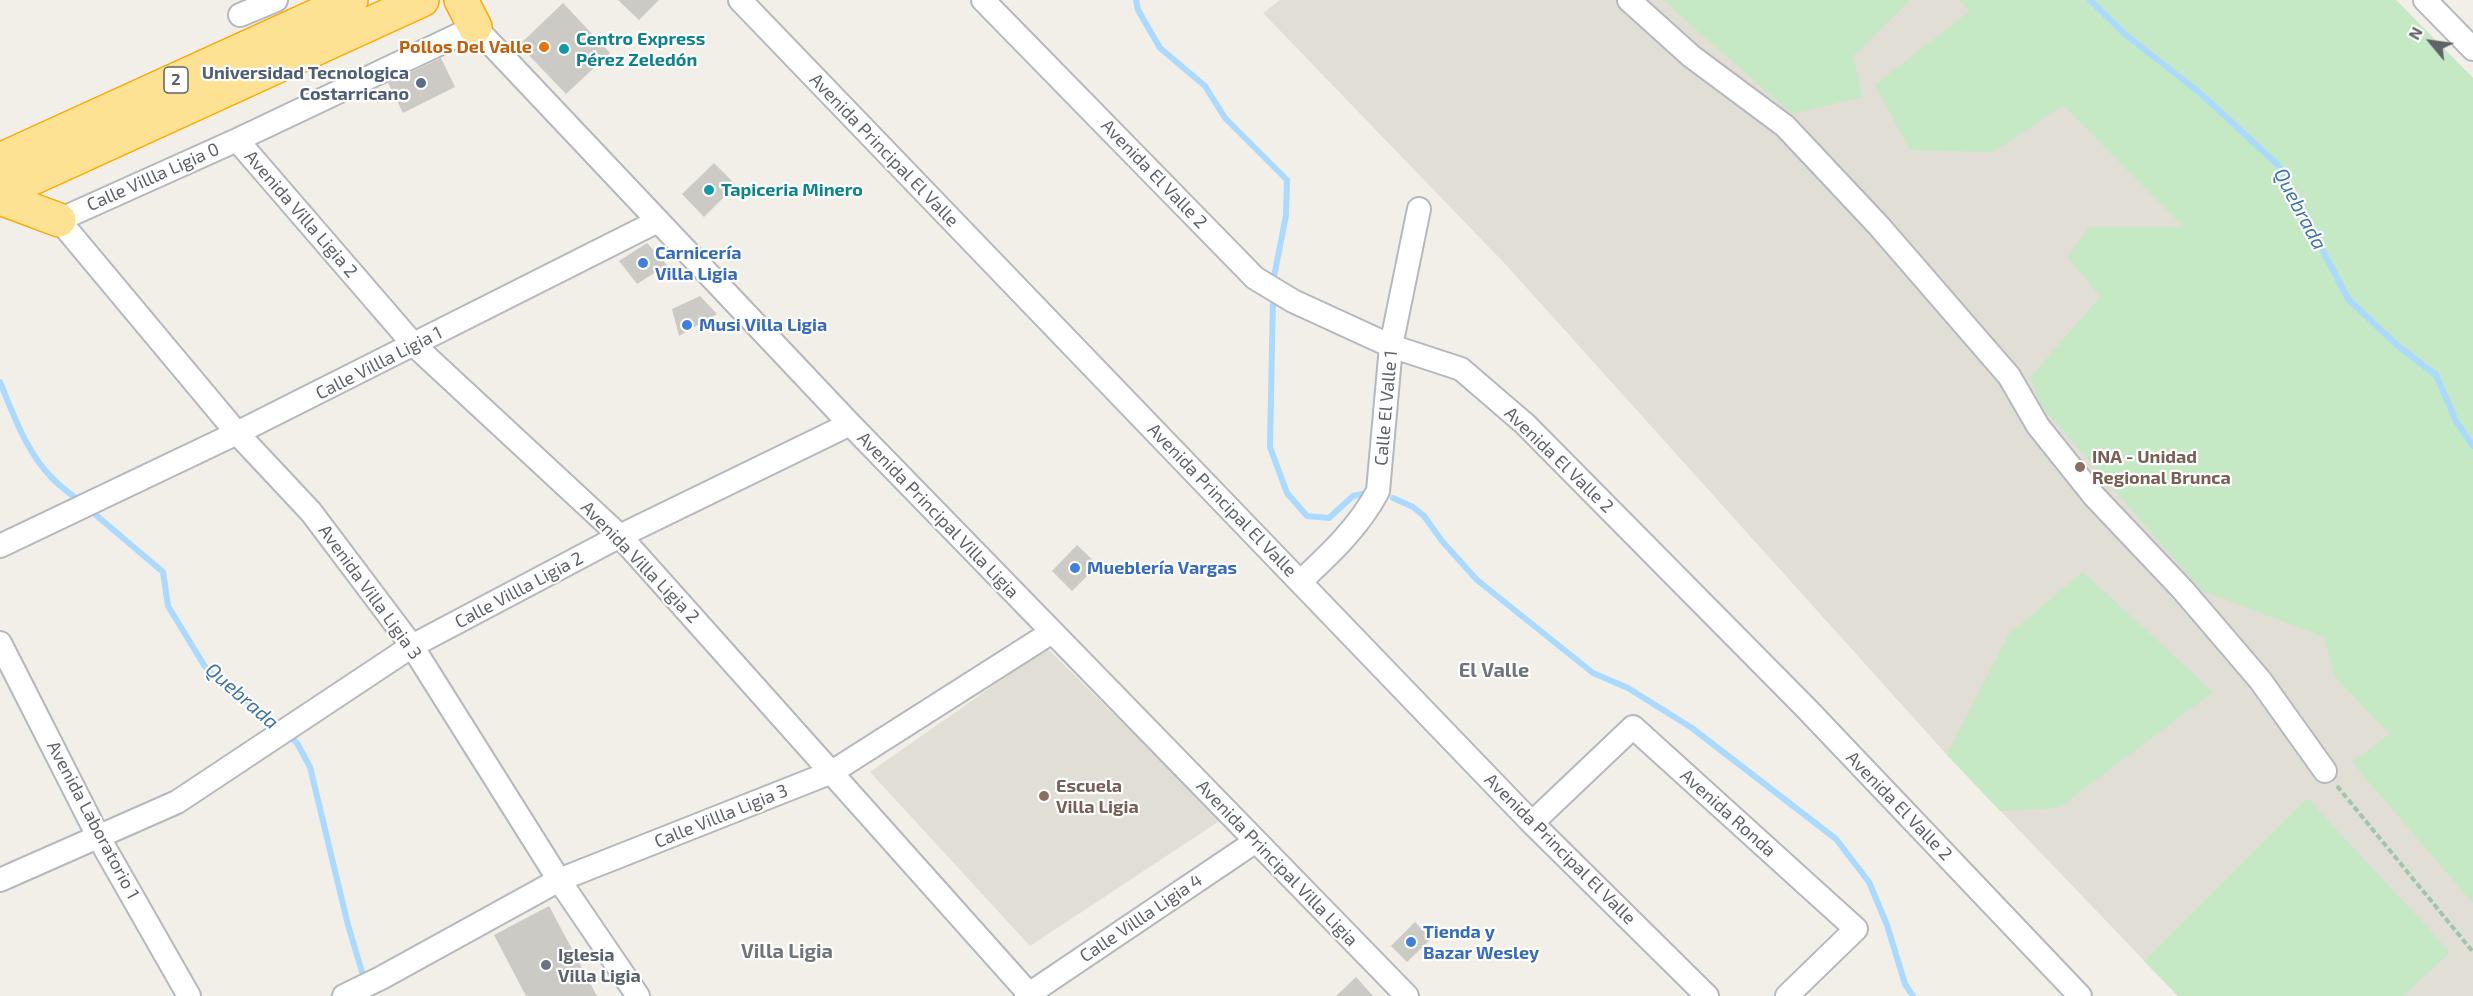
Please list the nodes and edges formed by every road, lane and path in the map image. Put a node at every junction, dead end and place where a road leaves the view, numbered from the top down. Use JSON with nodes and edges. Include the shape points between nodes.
{"nodes":[{"id":1,"x":276,"y":0,"type":"edge"},
{"id":2,"x":351,"y":0,"type":"edge"},
{"id":3,"x":422,"y":0,"type":"edge"},
{"id":4,"x":740,"y":0,"type":"edge"},
{"id":5,"x":983,"y":0,"type":"edge"},
{"id":6,"x":1629,"y":0,"type":"edge"},
{"id":7,"x":2425,"y":0,"type":"edge"},
{"id":8,"x":468,"y":14,"type":"edge"},
{"id":9,"x":240,"y":15,"type":"dead end"},
{"id":10,"x":2473,"y":49,"type":"edge"},
{"id":11,"x":237,"y":140,"type":"junction"},
{"id":12,"x":0,"y":160,"type":"edge"},
{"id":13,"x":0,"y":193,"type":"edge"},
{"id":14,"x":0,"y":198,"type":"edge"},
{"id":15,"x":1419,"y":209,"type":"dead end"},
{"id":16,"x":59,"y":220,"type":"junction"},
{"id":17,"x":658,"y":220,"type":"junction"},
{"id":18,"x":414,"y":345,"type":"junction"},
{"id":19,"x":1391,"y":345,"type":"junction"},
{"id":20,"x":850,"y":424,"type":"junction"},
{"id":21,"x":237,"y":434,"type":"junction"},
{"id":22,"x":620,"y":536,"type":"junction"},
{"id":23,"x":0,"y":546,"type":"edge"},
{"id":24,"x":1301,"y":581,"type":"junction"},
{"id":25,"x":1052,"y":632,"type":"junction"},
{"id":26,"x":0,"y":643,"type":"edge"},
{"id":27,"x":412,"y":646,"type":"junction"},
{"id":28,"x":2325,"y":771,"type":"joint"},
{"id":29,"x":832,"y":772,"type":"junction"},
{"id":30,"x":1532,"y":823,"type":"junction"},
{"id":31,"x":99,"y":838,"type":"junction"},
{"id":32,"x":1256,"y":841,"type":"junction"},
{"id":33,"x":0,"y":880,"type":"edge"},
{"id":34,"x":559,"y":880,"type":"junction"},
{"id":35,"x":2473,"y":952,"type":"edge"},
{"id":36,"x":349,"y":993,"type":"edge"},
{"id":37,"x":1029,"y":995,"type":"edge"},
{"id":38,"x":189,"y":996,"type":"edge"},
{"id":39,"x":638,"y":996,"type":"edge"},
{"id":40,"x":1407,"y":996,"type":"edge"},
{"id":41,"x":1707,"y":996,"type":"edge"},
{"id":42,"x":1787,"y":996,"type":"edge"},
{"id":43,"x":2080,"y":996,"type":"edge"}],
"edges":[{"from":1,"to":9,"type":"street"},
{"from":2,"to":12,"type":"highway","number":"2"},
{"from":3,"to":13,"type":"highway","number":"2"},
{"from":4,"to":24,"type":"street","name":"Avenida Principal El Valle"},
{"from":5,"to":19,"type":"street","name":"Avenida El Valle 2","via":[[1261,281]]},
{"from":6,"to":28,"type":"street","via":[[1691,56],[1785,126],[1879,226],[2009,376],[2038,426],[2094,496],[2183,590],[2260,680]]},
{"from":7,"to":10,"type":"street"},
{"from":8,"to":11,"type":"street","name":"Calle Villla Ligia 0"},
{"from":8,"to":17,"type":"street","name":"Avenida Principal Villa Ligia"},
{"from":11,"to":16,"type":"street","name":"Calle Villla Ligia 0"},
{"from":11,"to":18,"type":"street","name":"Avenida Villa Ligia 2"},
{"from":14,"to":16,"type":"highway"},
{"from":15,"to":19,"type":"street","name":"Calle El Valle 1"},
{"from":16,"to":21,"type":"street","name":"Avenida Villa Ligia 3"},
{"from":17,"to":18,"type":"street","name":"Calle Villla Ligia 1"},
{"from":17,"to":20,"type":"street","name":"Avenida Principal Villa Ligia"},
{"from":18,"to":21,"type":"street","name":"Calle Villla Ligia 1"},
{"from":18,"to":22,"type":"street","name":"Avenida Villa Ligia 2"},
{"from":19,"to":24,"type":"street","name":"Calle El Valle 1","via":[[1378,491],[1343,541]]},
{"from":19,"to":43,"type":"street","name":"Avenida El Valle 2","via":[[1461,369],[1525,424],[1806,708]]},
{"from":20,"to":22,"type":"street","name":"Calle Villla Ligia 2"},
{"from":20,"to":25,"type":"street","name":"Avenida Principal Villa Ligia"},
{"from":21,"to":23,"type":"street","name":"Calle Villla Ligia 1"},
{"from":21,"to":27,"type":"street","name":"Avenida Villa Ligia 3","via":[[311,512]]},
{"from":22,"to":27,"type":"street","name":"Calle Villla Ligia 2"},
{"from":22,"to":29,"type":"street","name":"Avenida Villa Ligia 2"},
{"from":24,"to":30,"type":"street","name":"Avenida Principal El Valle"},
{"from":25,"to":29,"type":"street","name":"Calle Villla Ligia 3"},
{"from":25,"to":32,"type":"street","name":"Avenida Principal Villa Ligia"},
{"from":26,"to":31,"type":"street","name":"Avenida Laboratorio 1"},
{"from":27,"to":31,"type":"street","name":"Calle Villla Ligia 2","via":[[177,802]]},
{"from":27,"to":34,"type":"street","name":"Avenida Villa Ligia 3"},
{"from":28,"to":35,"type":"path"},
{"from":29,"to":34,"type":"street","name":"Calle Villla Ligia 3"},
{"from":29,"to":37,"type":"street","name":"Avenida Villa Ligia 2"},
{"from":30,"to":41,"type":"street","name":"Avenida Principal El Valle"},
{"from":30,"to":42,"type":"street","name":"Avenida Ronda","via":[[1633,727],[1856,929]]},
{"from":31,"to":33,"type":"street","name":"Calle Villla Ligia 2"},
{"from":31,"to":38,"type":"street","name":"Avenida Laboratorio 1"},
{"from":32,"to":37,"type":"street","name":"Calle Villla Ligia 4"},
{"from":32,"to":40,"type":"street","name":"Avenida Principal Villa Ligia"},
{"from":34,"to":36,"type":"street","name":"Calle Villla Ligia 3"},
{"from":34,"to":39,"type":"street","name":"Avenida Villa Ligia 3"}]}
